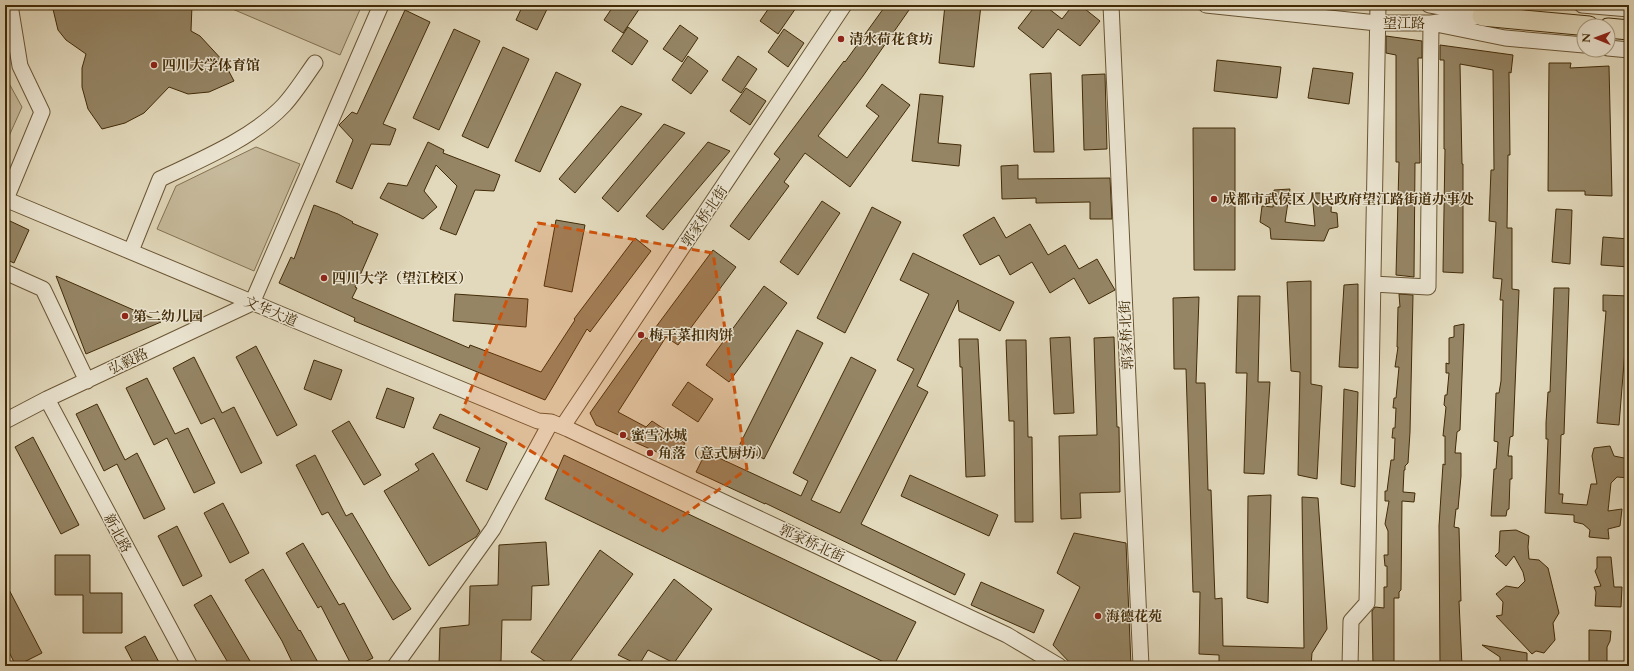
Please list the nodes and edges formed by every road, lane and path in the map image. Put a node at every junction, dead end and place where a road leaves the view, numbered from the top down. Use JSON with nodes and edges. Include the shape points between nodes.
{"nodes":[{"id":1,"x":10,"y":5,"type":"edge"},
{"id":2,"x":381,"y":5,"type":"edge"},
{"id":3,"x":844,"y":5,"type":"edge"},
{"id":4,"x":1111,"y":5,"type":"edge"},
{"id":5,"x":1206,"y":5,"type":"edge"},
{"id":6,"x":1378,"y":5,"type":"edge"},
{"id":7,"x":1429,"y":5,"type":"edge"},
{"id":8,"x":1582,"y":5,"type":"edge"},
{"id":9,"x":1629,"y":9,"type":"edge"},
{"id":10,"x":1482,"y":16,"type":"junction"},
{"id":11,"x":1378,"y":23,"type":"junction"},
{"id":12,"x":1431,"y":23,"type":"junction"},
{"id":13,"x":1576,"y":25,"type":"edge"},
{"id":14,"x":1616,"y":29,"type":"edge"},
{"id":15,"x":1629,"y":30,"type":"edge"},
{"id":16,"x":1576,"y":44,"type":"edge"},
{"id":17,"x":1616,"y":49,"type":"edge"},
{"id":18,"x":1629,"y":50,"type":"edge"},
{"id":19,"x":315,"y":63,"type":"dead end"},
{"id":20,"x":6,"y":199,"type":"edge"},
{"id":21,"x":131,"y":251,"type":"junction"},
{"id":22,"x":5,"y":272,"type":"edge"},
{"id":23,"x":1373,"y":284,"type":"junction"},
{"id":24,"x":252,"y":303,"type":"junction"},
{"id":25,"x":87,"y":381,"type":"junction"},
{"id":26,"x":47,"y":399,"type":"junction"},
{"id":27,"x":5,"y":421,"type":"edge"},
{"id":28,"x":550,"y":423,"type":"junction"},
{"id":29,"x":190,"y":666,"type":"edge"},
{"id":30,"x":395,"y":666,"type":"edge"},
{"id":31,"x":1059,"y":666,"type":"edge"},
{"id":32,"x":1141,"y":666,"type":"edge"},
{"id":33,"x":1350,"y":666,"type":"edge"}],
"edges":[{"from":1,"to":20,"type":"street","via":[[20,66],[42,112]]},
{"from":2,"to":24,"type":"street"},
{"from":3,"to":28,"type":"street","name":"郭家桥北街"},
{"from":4,"to":32,"type":"street","name":"郭家桥北街"},
{"from":5,"to":11,"type":"street","name":"望江路"},
{"from":6,"to":11,"type":"street"},
{"from":7,"to":10,"type":"street","name":"望江路"},
{"from":8,"to":9,"type":"street"},
{"from":10,"to":12,"type":"street","name":"望江路"},
{"from":10,"to":13,"type":"main road","name":"望江路"},
{"from":11,"to":12,"type":"street","name":"望江路"},
{"from":11,"to":23,"type":"street"},
{"from":12,"to":16,"type":"street","via":[[1505,38]]},
{"from":12,"to":23,"type":"street","via":[[1428,287]]},
{"from":14,"to":15,"type":"main road"},
{"from":17,"to":18,"type":"street"},
{"from":19,"to":21,"type":"street","via":[[284,105],[260,125],[221,149],[160,179]]},
{"from":20,"to":21,"type":"street","name":"文华大道"},
{"from":21,"to":24,"type":"street","name":"文华大道"},
{"from":22,"to":25,"type":"street","via":[[43,289]]},
{"from":23,"to":33,"type":"street","via":[[1367,603],[1350,621]]},
{"from":24,"to":25,"type":"street","name":"弘毅路"},
{"from":24,"to":28,"type":"street","name":"文华大道"},
{"from":25,"to":26,"type":"street","name":"弘毅路"},
{"from":26,"to":27,"type":"street","name":"弘毅路"},
{"from":26,"to":29,"type":"street","name":"新北路"},
{"from":28,"to":30,"type":"street","via":[[493,529]]},
{"from":28,"to":31,"type":"street","name":"郭家桥北街","via":[[1007,635]]}]}
